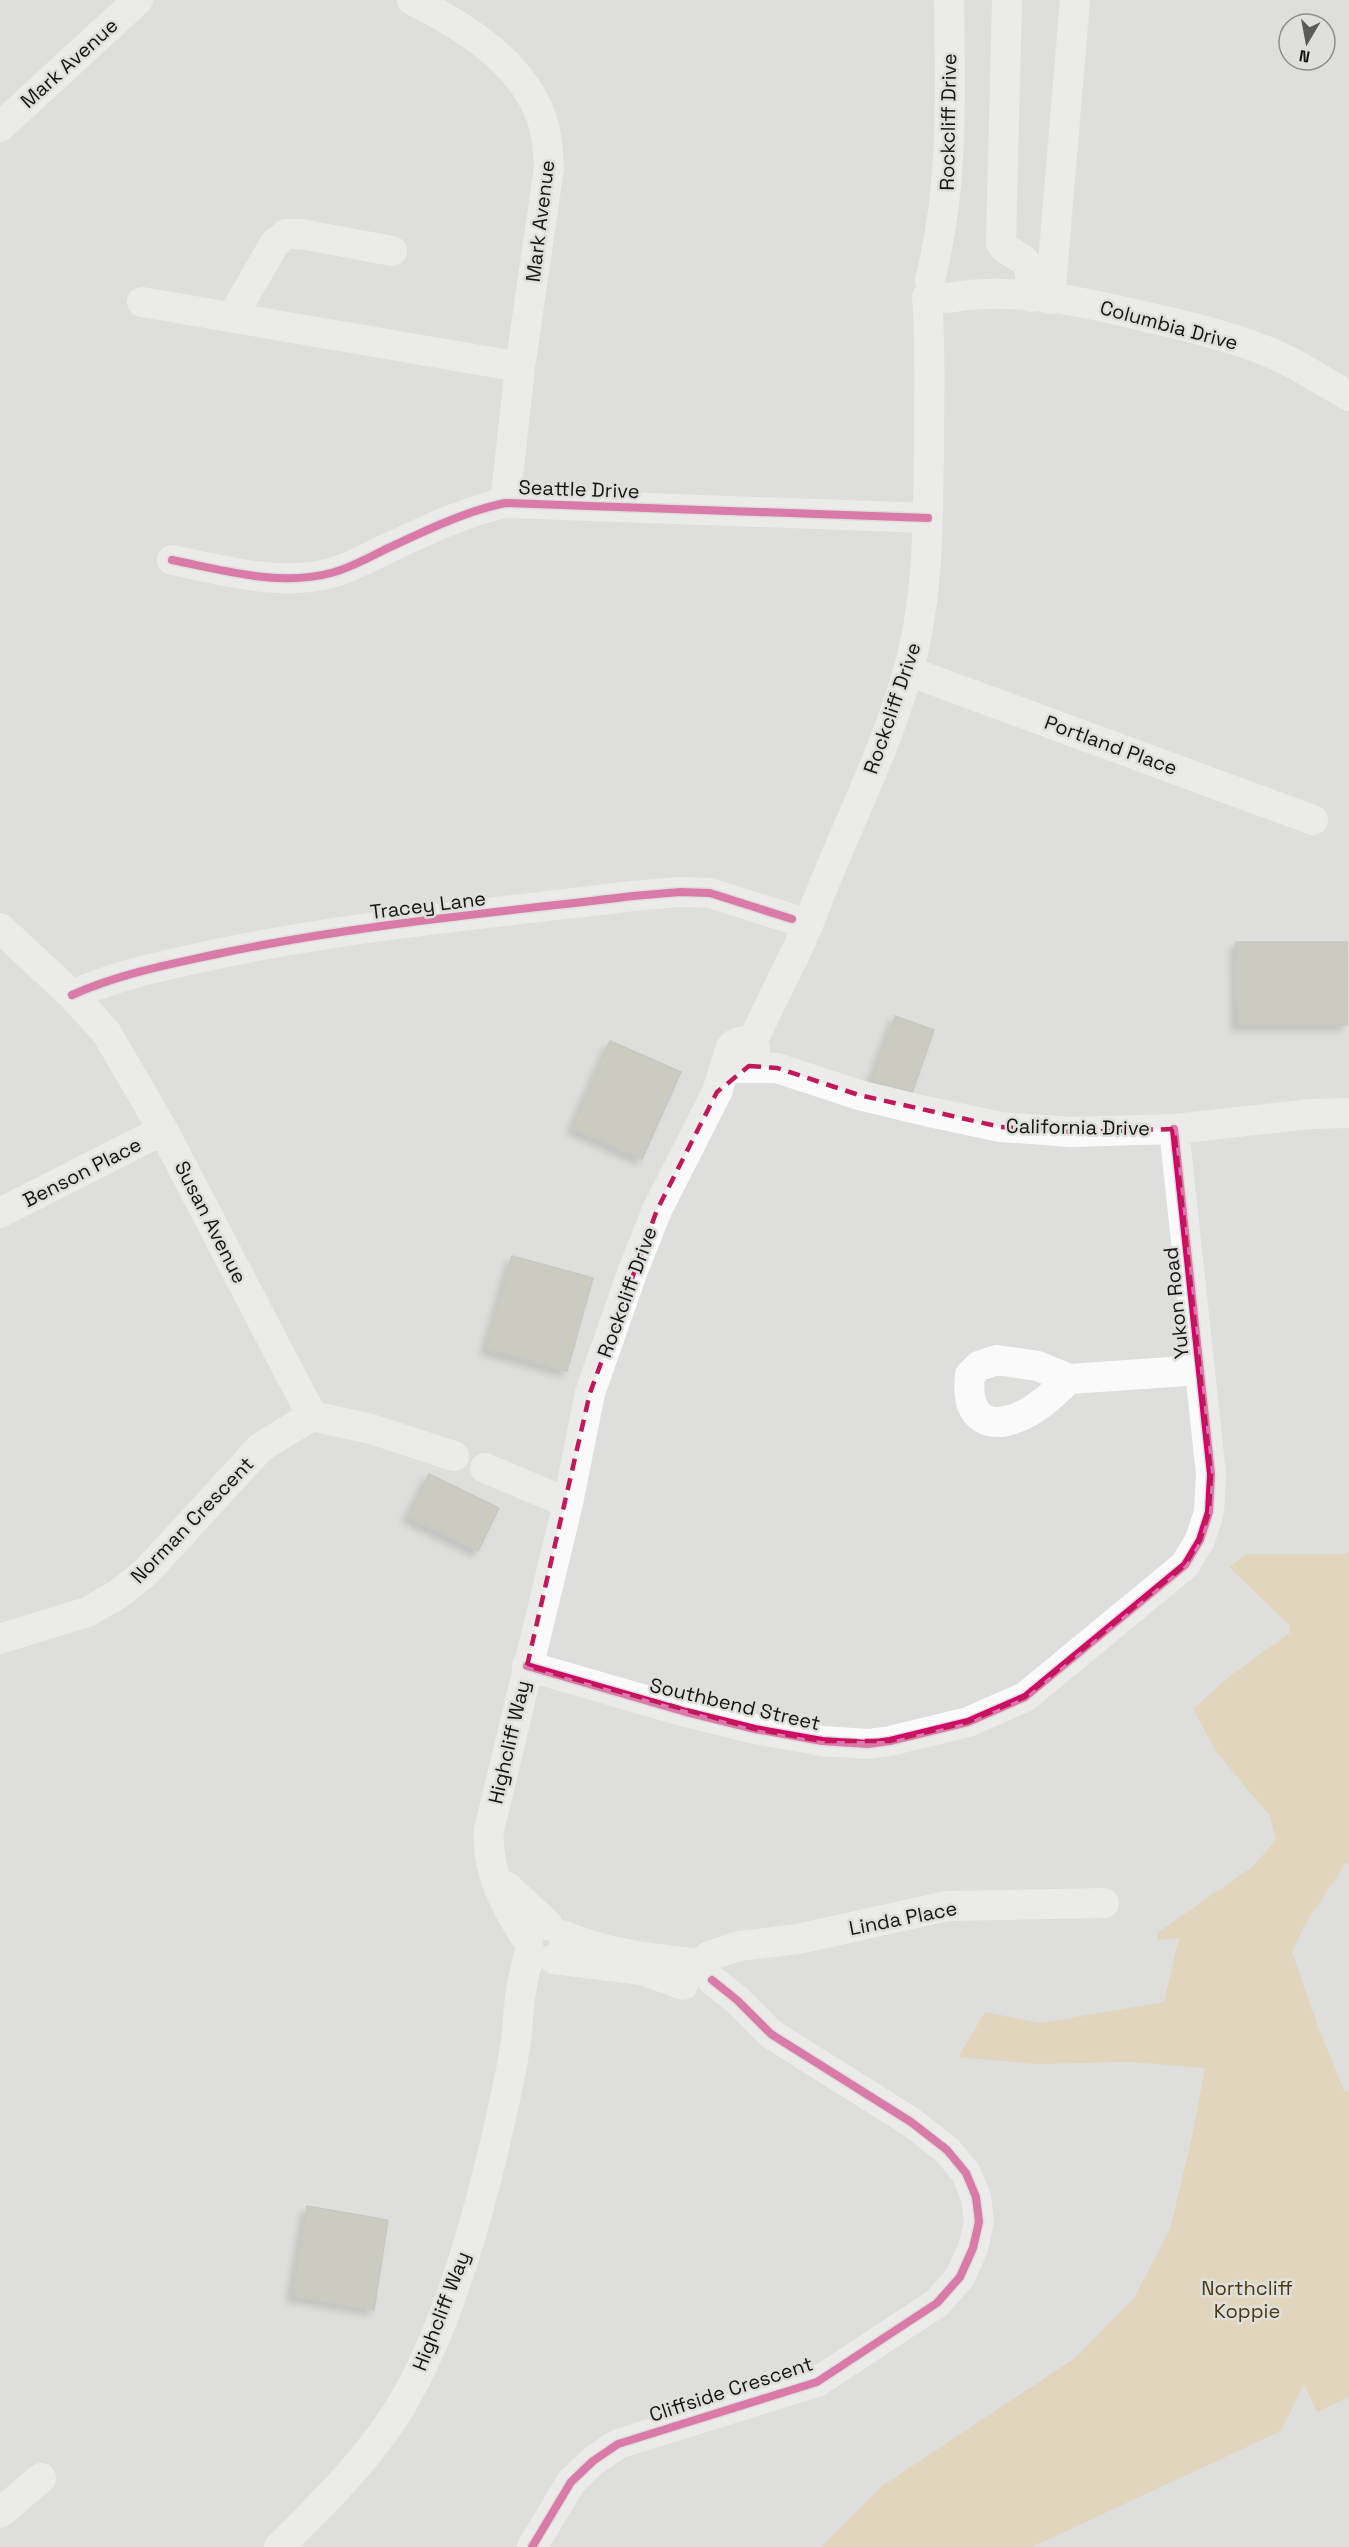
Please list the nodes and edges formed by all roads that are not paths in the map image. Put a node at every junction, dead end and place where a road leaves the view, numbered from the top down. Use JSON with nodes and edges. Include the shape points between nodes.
{"nodes":[{"id":1,"x":138,"y":0,"type":"edge"},
{"id":2,"x":412,"y":0,"type":"edge"},
{"id":3,"x":949,"y":0,"type":"edge"},
{"id":4,"x":1007,"y":0,"type":"edge"},
{"id":5,"x":1075,"y":0,"type":"edge"},
{"id":6,"x":0,"y":127,"type":"edge"},
{"id":7,"x":392,"y":251,"type":"dead end"},
{"id":8,"x":945,"y":291,"type":"junction"},
{"id":9,"x":1041,"y":298,"type":"junction"},
{"id":10,"x":142,"y":302,"type":"dead end"},
{"id":11,"x":232,"y":317,"type":"junction"},
{"id":12,"x":520,"y":367,"type":"junction"},
{"id":13,"x":1349,"y":396,"type":"edge"},
{"id":14,"x":505,"y":503,"type":"junction"},
{"id":15,"x":928,"y":518,"type":"junction"},
{"id":16,"x":172,"y":560,"type":"dead end"},
{"id":17,"x":908,"y":671,"type":"junction"},
{"id":18,"x":1313,"y":820,"type":"dead end"},
{"id":19,"x":0,"y":928,"type":"edge"},
{"id":20,"x":795,"y":929,"type":"junction"},
{"id":21,"x":72,"y":995,"type":"junction"},
{"id":22,"x":749,"y":1056,"type":"junction"},
{"id":23,"x":1349,"y":1113,"type":"edge"},
{"id":24,"x":1174,"y":1129,"type":"junction"},
{"id":25,"x":163,"y":1130,"type":"junction"},
{"id":26,"x":0,"y":1213,"type":"edge"},
{"id":27,"x":1200,"y":1370,"type":"junction"},
{"id":28,"x":1070,"y":1379,"type":"dead end"},
{"id":29,"x":312,"y":1416,"type":"junction"},
{"id":30,"x":454,"y":1456,"type":"dead end"},
{"id":31,"x":485,"y":1468,"type":"dead end"},
{"id":32,"x":1211,"y":1474,"type":"joint"},
{"id":33,"x":568,"y":1503,"type":"junction"},
{"id":34,"x":0,"y":1639,"type":"edge"},
{"id":35,"x":527,"y":1666,"type":"junction"},
{"id":36,"x":1104,"y":1903,"type":"dead end"},
{"id":37,"x":545,"y":1946,"type":"junction"},
{"id":38,"x":700,"y":1976,"type":"junction"},
{"id":39,"x":41,"y":2478,"type":"dead end"},
{"id":40,"x":0,"y":2514,"type":"edge"},
{"id":41,"x":279,"y":2547,"type":"edge"},
{"id":42,"x":532,"y":2547,"type":"edge"}],
"edges":[{"from":1,"to":6,"type":"street","name":"Mark Avenue"},
{"from":2,"to":12,"type":"street","name":"Mark Avenue","via":[[478,39],[510,68],[528,90],[548,139],[549,168]]},
{"from":3,"to":8,"type":"street","name":"Rockcliff Drive","via":[[951,142],[939,244]]},
{"from":4,"to":9,"type":"street","via":[[1001,243],[1024,260]]},
{"from":5,"to":9,"type":"street"},
{"from":7,"to":11,"type":"street","via":[[286,234],[275,243]]},
{"from":8,"to":9,"type":"street","name":"Columbia Drive"},
{"from":8,"to":15,"type":"street","name":"Rockcliff Drive","via":[[930,337]]},
{"from":9,"to":13,"type":"street","name":"Columbia Drive","via":[[1089,303],[1193,327],[1278,356]]},
{"from":10,"to":11,"type":"street"},
{"from":11,"to":12,"type":"street"},
{"from":12,"to":14,"type":"street","name":"Mark Avenue"},
{"from":14,"to":15,"type":"street","name":"Seattle Drive"},
{"from":14,"to":16,"type":"street","name":"Seattle Drive","via":[[443,522],[331,574],[276,578]]},
{"from":15,"to":17,"type":"street","name":"Rockcliff Drive","via":[[921,614]]},
{"from":17,"to":18,"type":"street","name":"Portland Place"},
{"from":17,"to":20,"type":"street","name":"Rockcliff Drive","via":[[878,756],[821,890]]},
{"from":19,"to":21,"type":"street","name":"Susan Avenue"},
{"from":20,"to":21,"type":"street","name":"Tracey Lane","via":[[759,910],[710,893],[680,892],[262,944],[123,975]]},
{"from":20,"to":22,"type":"street","name":"Rockcliff Drive"},
{"from":21,"to":25,"type":"street","name":"Susan Avenue","via":[[106,1032]]},
{"from":22,"to":24,"type":"street","name":"California Drive","via":[[859,1095],[1001,1127],[1071,1132]]},
{"from":22,"to":33,"type":"street","name":"Rockcliff Drive","via":[[717,1092],[657,1210],[590,1393]]},
{"from":23,"to":24,"type":"street","name":"California Drive"},
{"from":24,"to":27,"type":"street","name":"Yukon Road"},
{"from":25,"to":26,"type":"street","name":"Benson Place"},
{"from":25,"to":29,"type":"street","name":"Susan Avenue"},
{"from":27,"to":28,"type":"street"},
{"from":27,"to":32,"type":"street","name":"Yukon Road"},
{"from":29,"to":30,"type":"street","via":[[371,1429]]},
{"from":29,"to":34,"type":"street","name":"Norman Crescent","via":[[261,1447],[146,1572],[117,1595],[87,1612]]},
{"from":31,"to":33,"type":"street"},
{"from":32,"to":35,"type":"street","name":"Southbend Street","via":[[1209,1512],[1200,1540],[1185,1565],[1025,1697],[968,1722],[891,1741],[822,1742],[687,1712]]},
{"from":33,"to":35,"type":"street","name":"Highcliff Way"},
{"from":35,"to":37,"type":"street","name":"Highcliff Way","via":[[489,1830],[489,1861],[498,1889]]},
{"from":36,"to":38,"type":"street","name":"Linda Place","via":[[947,1906],[775,1943],[739,1946],[709,1956]]},
{"from":37,"to":38,"type":"street","name":"Cliffside Crescent","via":[[642,1970]]},
{"from":37,"to":41,"type":"street","name":"Highcliff Way","via":[[520,1988],[517,2033],[484,2185],[425,2361],[398,2410],[372,2445]]},
{"from":38,"to":42,"type":"street","name":"Cliffside Crescent","via":[[741,2024],[771,2034],[911,2122],[948,2150],[966,2174],[976,2198],[979,2222],[973,2248],[960,2277],[937,2303],[817,2382],[618,2444],[571,2482]]},
{"from":39,"to":40,"type":"street"}]}
